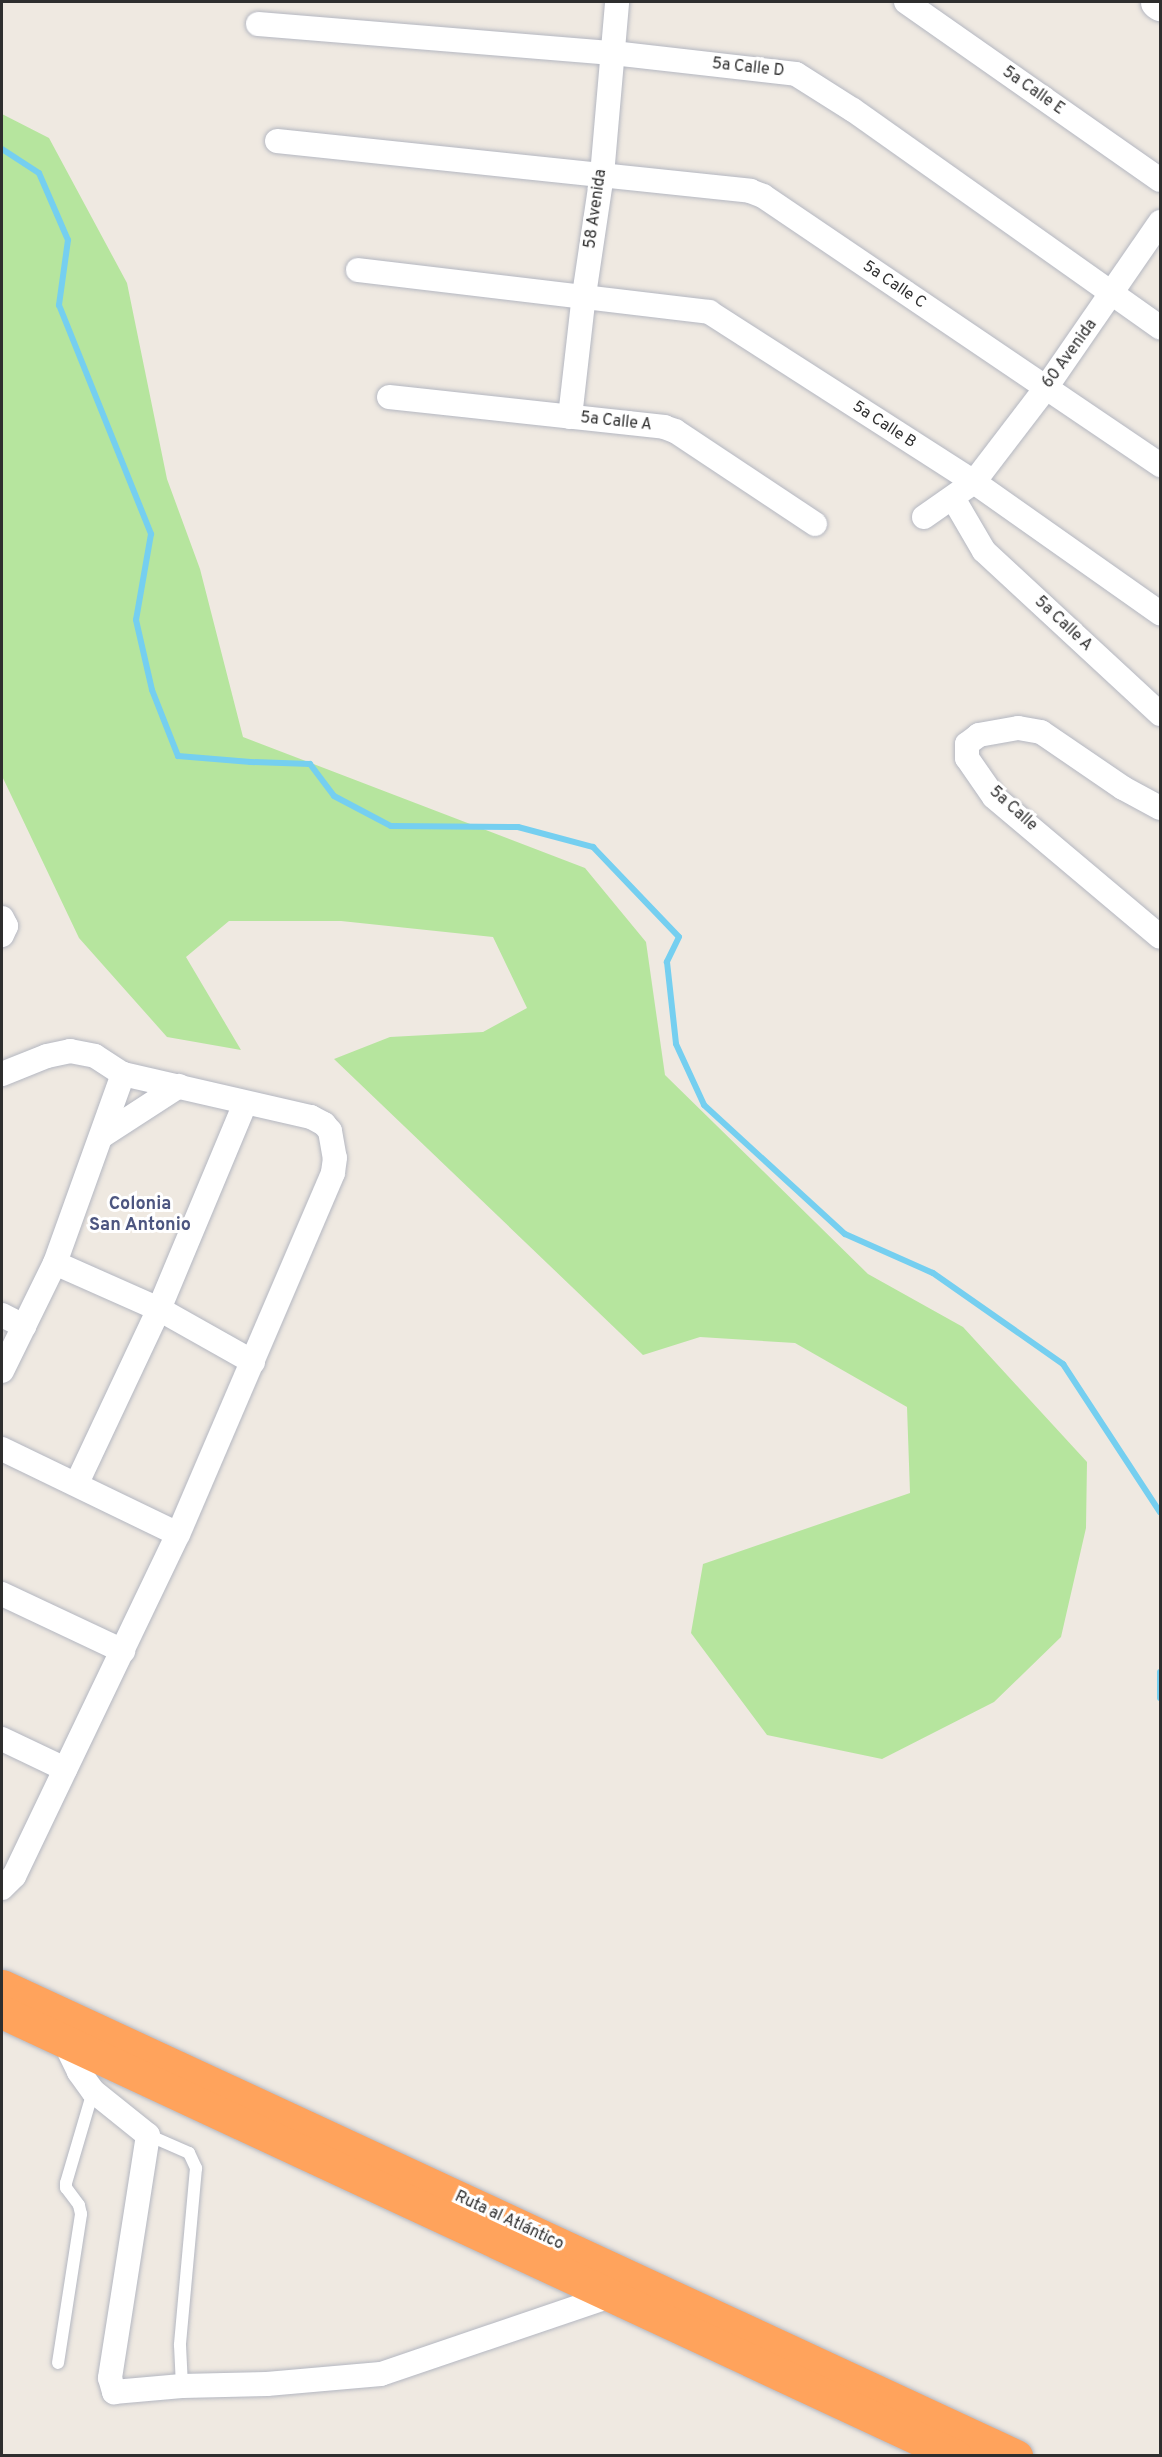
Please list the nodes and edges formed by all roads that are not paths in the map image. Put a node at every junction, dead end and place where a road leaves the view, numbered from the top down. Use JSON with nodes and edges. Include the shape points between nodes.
{"nodes":[{"id":1,"x":617,"y":2,"type":"edge"},
{"id":2,"x":906,"y":2,"type":"edge"},
{"id":3,"x":1157,"y":2,"type":"edge"},
{"id":4,"x":1161,"y":4,"type":"edge"},
{"id":5,"x":258,"y":24,"type":"dead end"},
{"id":6,"x":613,"y":53,"type":"junction"},
{"id":7,"x":277,"y":141,"type":"dead end"},
{"id":8,"x":602,"y":175,"type":"junction"},
{"id":9,"x":1161,"y":180,"type":"edge"},
{"id":10,"x":1161,"y":222,"type":"edge"},
{"id":11,"x":358,"y":270,"type":"dead end"},
{"id":12,"x":584,"y":295,"type":"junction"},
{"id":13,"x":1112,"y":295,"type":"junction"},
{"id":14,"x":1161,"y":327,"type":"edge"},
{"id":15,"x":1045,"y":389,"type":"junction"},
{"id":16,"x":389,"y":397,"type":"dead end"},
{"id":17,"x":570,"y":417,"type":"junction"},
{"id":18,"x":1161,"y":465,"type":"edge"},
{"id":19,"x":974,"y":482,"type":"junction"},
{"id":20,"x":953,"y":498,"type":"junction"},
{"id":21,"x":924,"y":517,"type":"dead end"},
{"id":22,"x":815,"y":524,"type":"dead end"},
{"id":23,"x":1161,"y":613,"type":"edge"},
{"id":24,"x":1161,"y":714,"type":"edge"},
{"id":25,"x":1161,"y":808,"type":"edge"},
{"id":26,"x":2,"y":918,"type":"edge"},
{"id":27,"x":2,"y":935,"type":"edge"},
{"id":28,"x":1161,"y":937,"type":"edge"},
{"id":29,"x":2,"y":1074,"type":"edge"},
{"id":30,"x":123,"y":1074,"type":"junction"},
{"id":31,"x":179,"y":1086,"type":"junction"},
{"id":32,"x":245,"y":1103,"type":"junction"},
{"id":33,"x":102,"y":1136,"type":"junction"},
{"id":34,"x":55,"y":1263,"type":"junction"},
{"id":35,"x":159,"y":1309,"type":"junction"},
{"id":36,"x":2,"y":1315,"type":"edge"},
{"id":37,"x":24,"y":1326,"type":"junction"},
{"id":38,"x":253,"y":1362,"type":"junction"},
{"id":39,"x":2,"y":1371,"type":"edge"},
{"id":40,"x":2,"y":1449,"type":"edge"},
{"id":41,"x":77,"y":1483,"type":"junction"},
{"id":42,"x":178,"y":1534,"type":"junction"},
{"id":43,"x":2,"y":1594,"type":"edge"},
{"id":44,"x":123,"y":1651,"type":"junction"},
{"id":45,"x":2,"y":1739,"type":"edge"},
{"id":46,"x":65,"y":1769,"type":"junction"},
{"id":47,"x":2,"y":1888,"type":"edge"},
{"id":48,"x":2,"y":1986,"type":"edge"},
{"id":49,"x":2,"y":2012,"type":"edge"},
{"id":50,"x":65,"y":2043,"type":"junction"},
{"id":51,"x":93,"y":2091,"type":"junction"},
{"id":52,"x":148,"y":2135,"type":"junction"},
{"id":53,"x":614,"y":2295,"type":"junction"},
{"id":54,"x":58,"y":2363,"type":"dead end"},
{"id":55,"x":182,"y":2386,"type":"junction"},
{"id":56,"x":956,"y":2456,"type":"edge"},
{"id":57,"x":1016,"y":2456,"type":"edge"}],
"edges":[{"from":1,"to":6,"type":"street","name":"58 Avenida"},
{"from":2,"to":9,"type":"street","name":"5a Calle E"},
{"from":3,"to":4,"type":"street"},
{"from":5,"to":6,"type":"street","name":"5a Calle D"},
{"from":6,"to":8,"type":"street","name":"58 Avenida"},
{"from":6,"to":13,"type":"street","name":"5a Calle D","via":[[796,74],[853,110]]},
{"from":7,"to":8,"type":"street","name":"5a Calle C"},
{"from":8,"to":12,"type":"street","name":"58 Avenida"},
{"from":8,"to":15,"type":"street","name":"5a Calle C","via":[[750,190],[763,196]]},
{"from":10,"to":13,"type":"street","name":"60 Avenida"},
{"from":11,"to":12,"type":"street","name":"5a Calle B"},
{"from":12,"to":17,"type":"street","name":"58 Avenida"},
{"from":12,"to":19,"type":"street","name":"5a Calle B","via":[[709,312]]},
{"from":13,"to":14,"type":"street","name":"5a Calle D"},
{"from":13,"to":15,"type":"street","name":"60 Avenida"},
{"from":15,"to":18,"type":"street","name":"5a Calle C"},
{"from":15,"to":19,"type":"street","name":"60 Avenida"},
{"from":16,"to":17,"type":"street","name":"5a Calle A"},
{"from":17,"to":22,"type":"street","name":"5a Calle A","via":[[675,431]]},
{"from":19,"to":20,"type":"street"},
{"from":19,"to":23,"type":"street","name":"5a Calle B"},
{"from":20,"to":21,"type":"street"},
{"from":20,"to":24,"type":"street","name":"5a Calle A","via":[[984,551]]},
{"from":25,"to":28,"type":"street","name":"5a Calle","via":[[1123,788],[1041,732],[1018,728],[979,735],[967,744],[967,758],[994,798]]},
{"from":26,"to":27,"type":"street","via":[[6,926]]},
{"from":29,"to":30,"type":"street","via":[[70,1051],[95,1056]]},
{"from":30,"to":31,"type":"street"},
{"from":30,"to":33,"type":"street"},
{"from":31,"to":32,"type":"street"},
{"from":31,"to":33,"type":"street"},
{"from":32,"to":35,"type":"street"},
{"from":32,"to":38,"type":"street","via":[[311,1117],[324,1124],[330,1131],[336,1158]]},
{"from":33,"to":34,"type":"street"},
{"from":34,"to":35,"type":"street"},
{"from":34,"to":37,"type":"street"},
{"from":35,"to":38,"type":"street"},
{"from":35,"to":41,"type":"street"},
{"from":36,"to":37,"type":"street"},
{"from":37,"to":39,"type":"street"},
{"from":38,"to":42,"type":"street"},
{"from":40,"to":41,"type":"street"},
{"from":41,"to":42,"type":"street"},
{"from":42,"to":44,"type":"street"},
{"from":43,"to":44,"type":"street"},
{"from":44,"to":46,"type":"street"},
{"from":45,"to":46,"type":"street"},
{"from":46,"to":47,"type":"street","via":[[14,1876]]},
{"from":48,"to":57,"type":"highway","name":"Ruta al Atlántico"},
{"from":49,"to":50,"type":"highway","name":"Ruta al Atlántico"},
{"from":50,"to":51,"type":"street"},
{"from":50,"to":53,"type":"highway","name":"Ruta al Atlántico"},
{"from":51,"to":52,"type":"street"},
{"from":51,"to":54,"type":"lane","via":[[66,2183],[81,2214]]},
{"from":52,"to":55,"type":"lane","via":[[189,2153],[196,2168],[180,2345]]},
{"from":52,"to":55,"type":"street","via":[[110,2378],[114,2392],[121,2393]]},
{"from":53,"to":55,"type":"street","via":[[381,2374],[267,2384]]},
{"from":53,"to":56,"type":"highway","name":"Ruta al Atlántico"}]}
